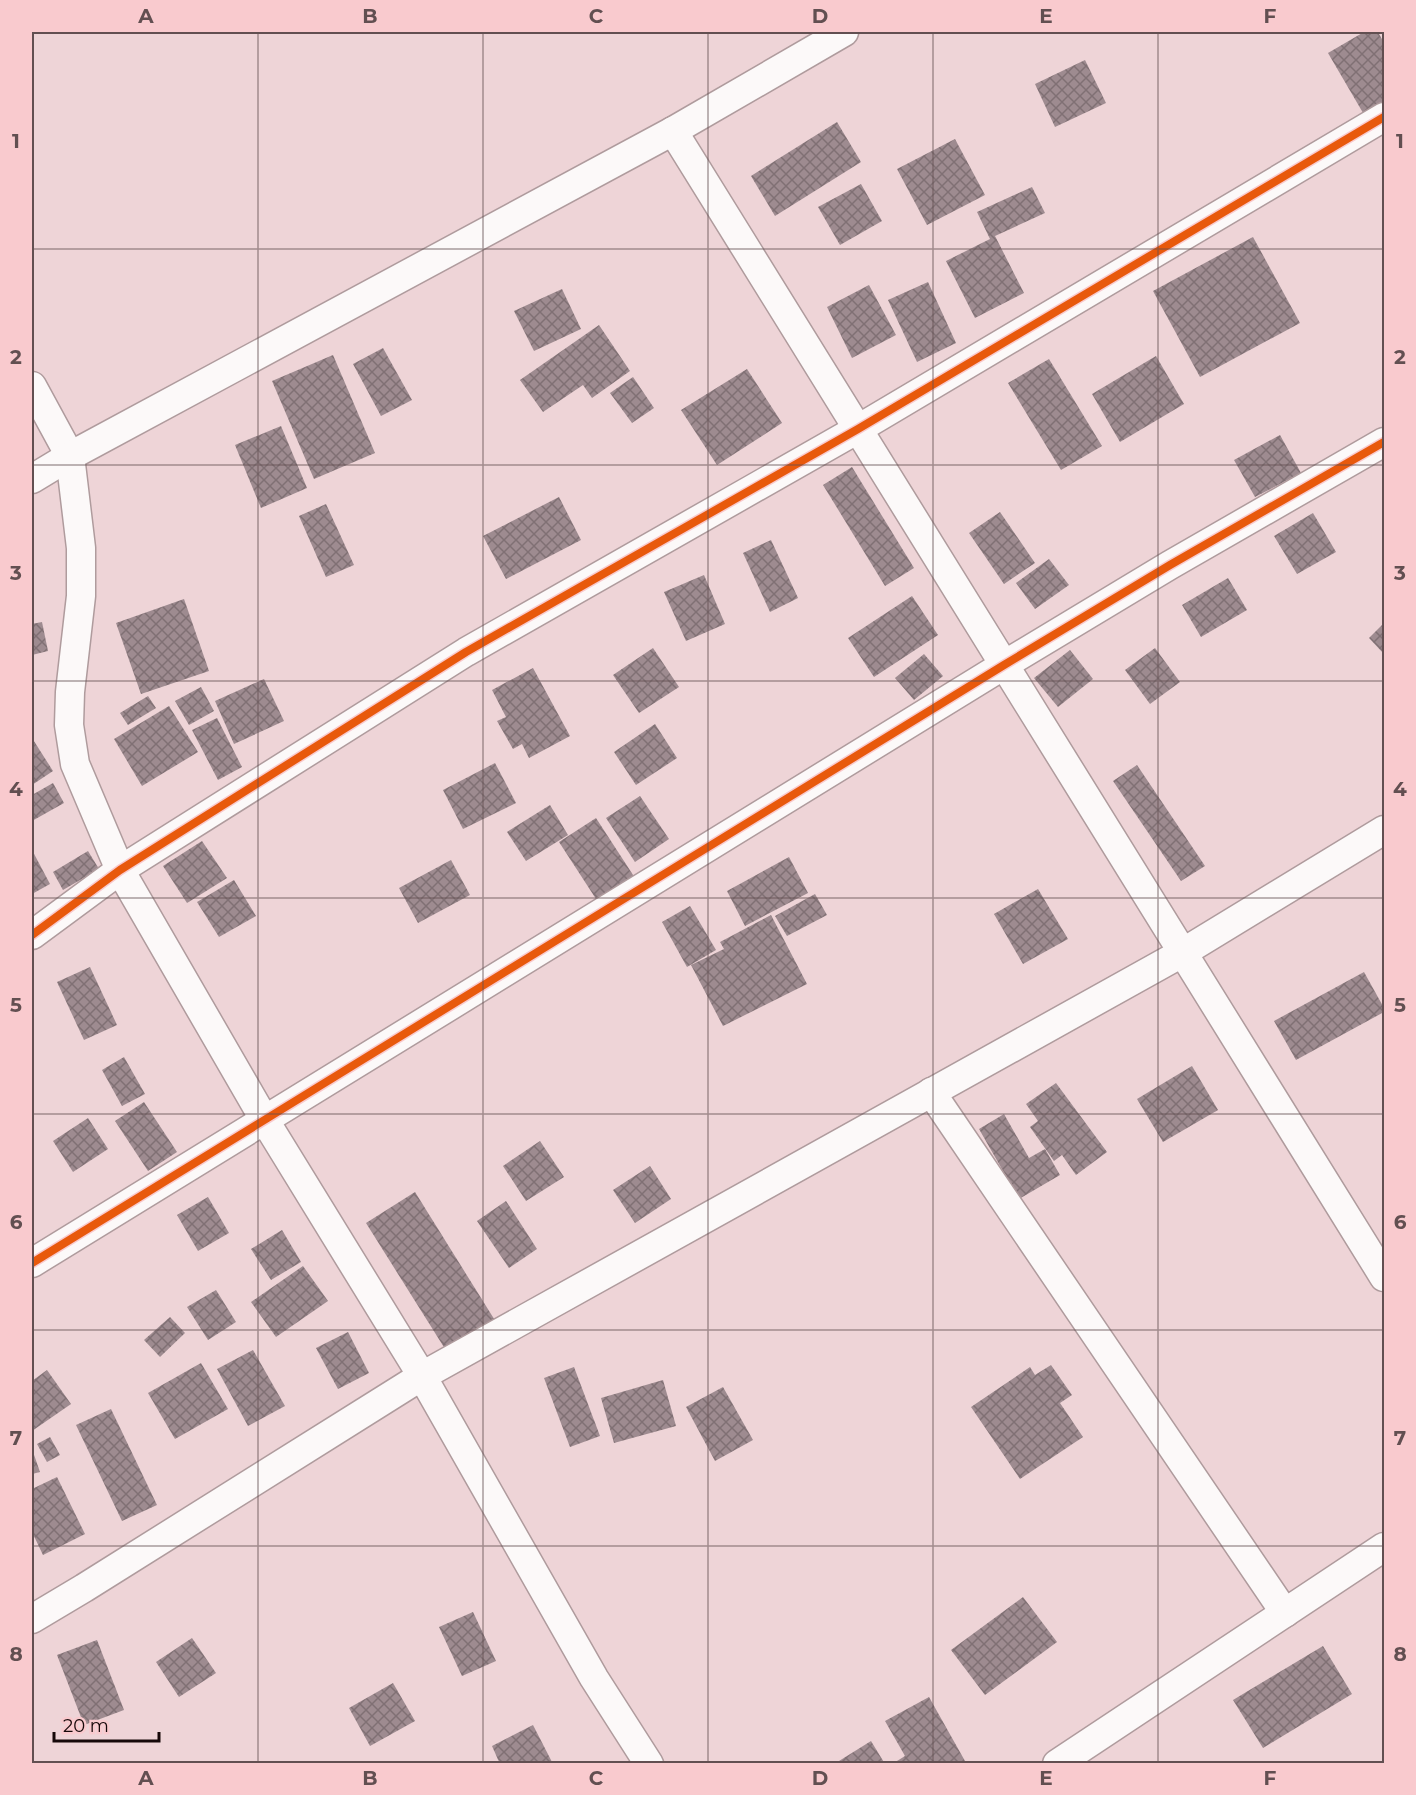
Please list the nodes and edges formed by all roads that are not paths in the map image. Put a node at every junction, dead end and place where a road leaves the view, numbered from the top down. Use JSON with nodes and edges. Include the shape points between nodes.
{"nodes":[{"id":1,"x":844,"y":32,"type":"edge"},
{"id":2,"x":1384,"y":117,"type":"edge"},
{"id":3,"x":673,"y":132,"type":"junction"},
{"id":4,"x":32,"y":386,"type":"edge"},
{"id":5,"x":858,"y":429,"type":"junction"},
{"id":6,"x":1384,"y":442,"type":"edge"},
{"id":7,"x":70,"y":456,"type":"junction"},
{"id":8,"x":32,"y":479,"type":"edge"},
{"id":9,"x":1004,"y":665,"type":"junction"},
{"id":10,"x":1384,"y":830,"type":"edge"},
{"id":11,"x":120,"y":870,"type":"junction"},
{"id":12,"x":32,"y":935,"type":"edge"},
{"id":13,"x":1182,"y":953,"type":"junction"},
{"id":14,"x":931,"y":1092,"type":"junction"},
{"id":15,"x":264,"y":1119,"type":"junction"},
{"id":16,"x":32,"y":1263,"type":"edge"},
{"id":17,"x":1384,"y":1277,"type":"edge"},
{"id":18,"x":422,"y":1376,"type":"junction"},
{"id":19,"x":1384,"y":1547,"type":"edge"},
{"id":20,"x":1285,"y":1612,"type":"junction"},
{"id":21,"x":32,"y":1619,"type":"edge"},
{"id":22,"x":649,"y":1764,"type":"edge"},
{"id":23,"x":1057,"y":1764,"type":"edge"}],
"edges":[{"from":1,"to":3,"type":"street"},
{"from":2,"to":5,"type":"street"},
{"from":3,"to":5,"type":"street"},
{"from":3,"to":7,"type":"street"},
{"from":4,"to":7,"type":"street"},
{"from":5,"to":9,"type":"street"},
{"from":5,"to":11,"type":"street","via":[[466,652]]},
{"from":6,"to":9,"type":"street"},
{"from":7,"to":8,"type":"street"},
{"from":7,"to":11,"type":"street","via":[[82,575],[69,725],[75,764]]},
{"from":9,"to":13,"type":"street"},
{"from":9,"to":15,"type":"street"},
{"from":10,"to":13,"type":"street"},
{"from":11,"to":12,"type":"street"},
{"from":11,"to":15,"type":"street"},
{"from":13,"to":14,"type":"street"},
{"from":13,"to":17,"type":"street"},
{"from":14,"to":18,"type":"street"},
{"from":14,"to":20,"type":"street"},
{"from":15,"to":16,"type":"street"},
{"from":15,"to":18,"type":"street"},
{"from":18,"to":21,"type":"street"},
{"from":18,"to":22,"type":"street","via":[[594,1678]]},
{"from":19,"to":20,"type":"street"},
{"from":20,"to":23,"type":"street"}]}
